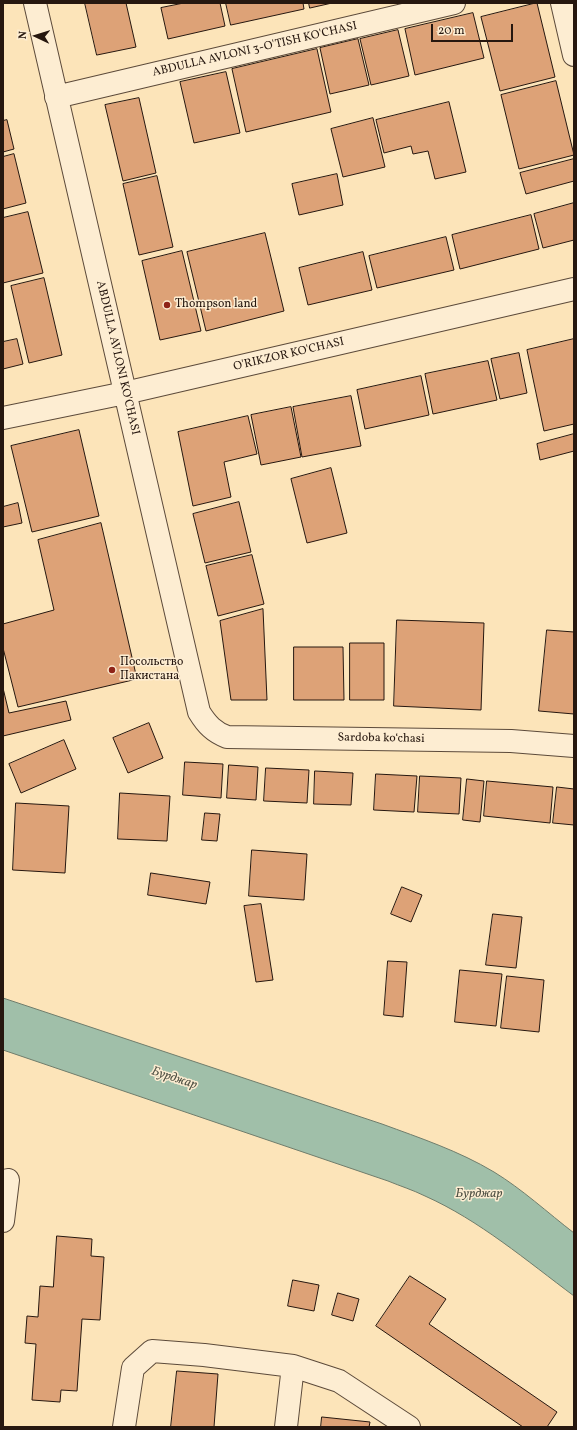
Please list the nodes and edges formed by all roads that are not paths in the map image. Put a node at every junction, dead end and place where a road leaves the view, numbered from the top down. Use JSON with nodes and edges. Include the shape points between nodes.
{"nodes":[{"id":1,"x":35,"y":3,"type":"edge"},
{"id":2,"x":454,"y":3,"type":"edge"},
{"id":3,"x":562,"y":3,"type":"edge"},
{"id":4,"x":574,"y":55,"type":"edge"},
{"id":5,"x":56,"y":97,"type":"junction"},
{"id":6,"x":574,"y":289,"type":"edge"},
{"id":7,"x":125,"y":393,"type":"junction"},
{"id":8,"x":3,"y":418,"type":"edge"},
{"id":9,"x":199,"y":712,"type":"joint"},
{"id":10,"x":574,"y":746,"type":"edge"},
{"id":11,"x":8,"y":1180,"type":"dead end"},
{"id":12,"x":3,"y":1221,"type":"edge"},
{"id":13,"x":293,"y":1366,"type":"junction"},
{"id":14,"x":124,"y":1427,"type":"edge"},
{"id":15,"x":286,"y":1427,"type":"edge"},
{"id":16,"x":410,"y":1427,"type":"edge"}],
"edges":[{"from":1,"to":5,"type":"street","name":"ABDULLA AVLONI KO'CHASI"},
{"from":2,"to":5,"type":"street","name":"ABDULLA AVLONI 3-O'TISH KO'CHASI"},
{"from":3,"to":4,"type":"street"},
{"from":5,"to":7,"type":"street","name":"ABDULLA AVLONI KO'CHASI"},
{"from":6,"to":7,"type":"street","name":"O'RIKZOR KO'CHASI"},
{"from":7,"to":8,"type":"street","name":"O'RIKZOR KO'CHASI"},
{"from":7,"to":9,"type":"street","name":"ABDULLA AVLONI KO'CHASI"},
{"from":9,"to":10,"type":"street","name":"Sardoba koʻchasi","via":[[211,728],[228,737],[511,741]]},
{"from":11,"to":12,"type":"street"},
{"from":13,"to":14,"type":"street","via":[[152,1351],[133,1368]]},
{"from":13,"to":15,"type":"street"},
{"from":13,"to":16,"type":"street","via":[[340,1381]]}]}
